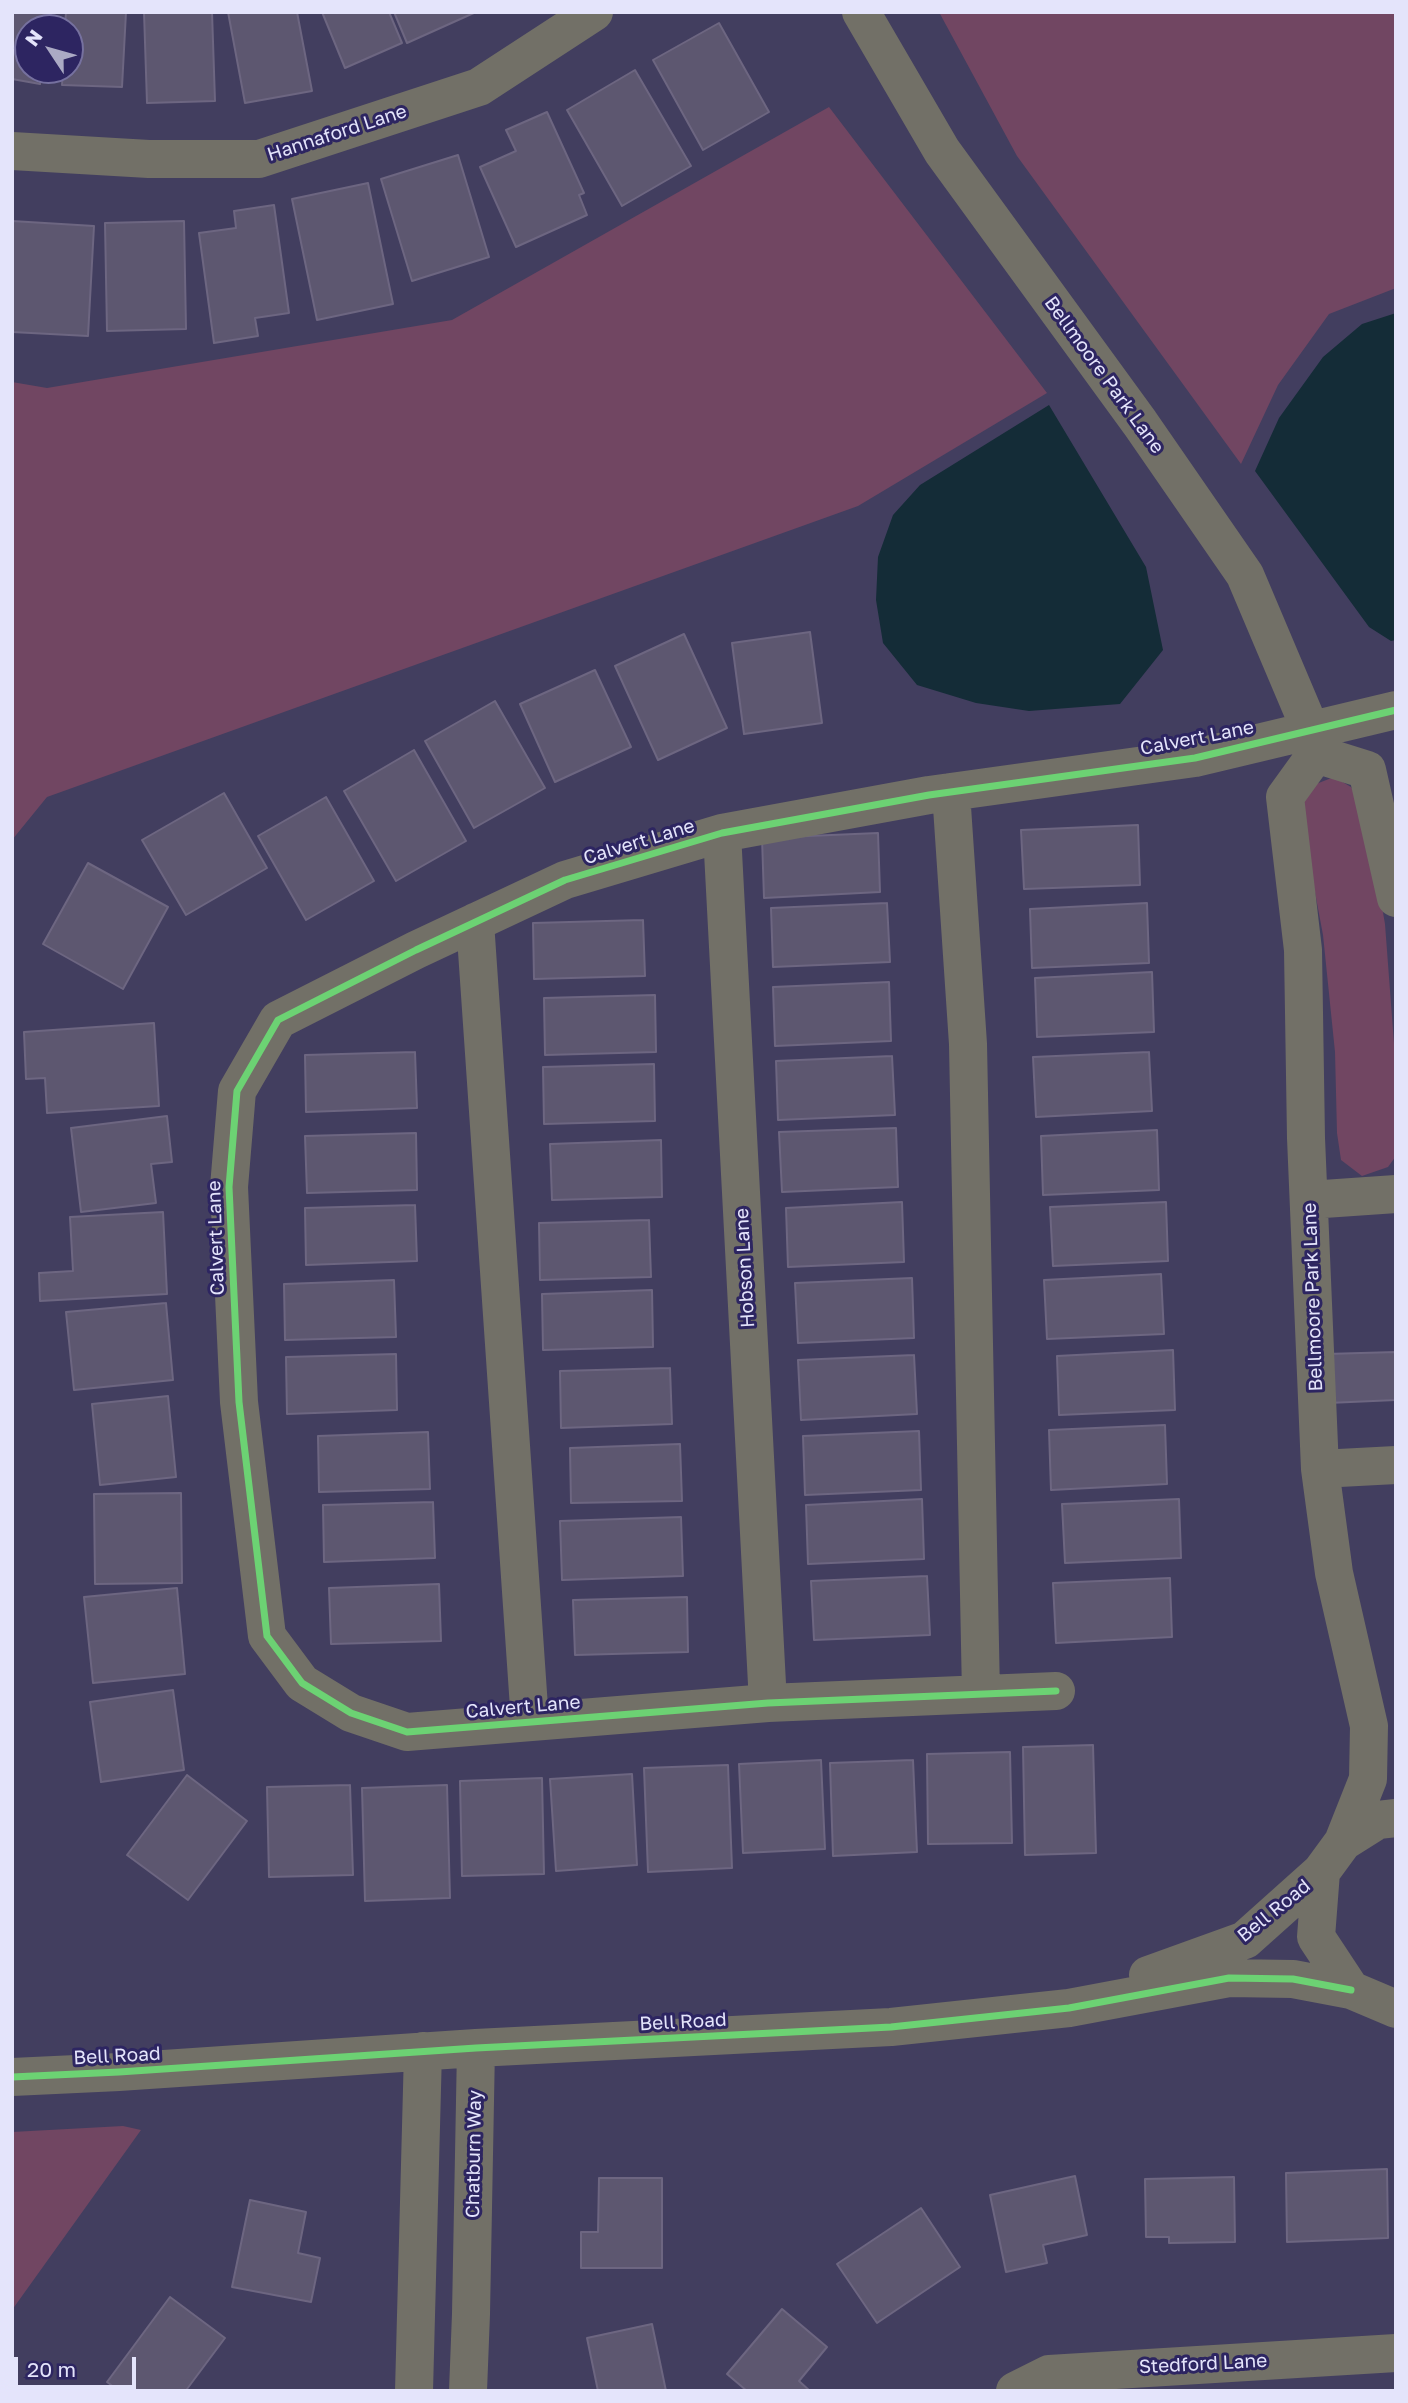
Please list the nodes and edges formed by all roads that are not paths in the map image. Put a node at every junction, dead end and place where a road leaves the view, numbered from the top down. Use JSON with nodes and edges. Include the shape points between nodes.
{"nodes":[{"id":1,"x":861,"y":12,"type":"edge"},
{"id":2,"x":574,"y":18,"type":"edge"},
{"id":3,"x":12,"y":151,"type":"edge"},
{"id":4,"x":1396,"y":710,"type":"edge"},
{"id":5,"x":1313,"y":742,"type":"junction"},
{"id":6,"x":951,"y":792,"type":"junction"},
{"id":7,"x":722,"y":833,"type":"junction"},
{"id":8,"x":1396,"y":898,"type":"edge"},
{"id":9,"x":475,"y":922,"type":"junction"},
{"id":10,"x":1396,"y":1194,"type":"edge"},
{"id":11,"x":1309,"y":1200,"type":"junction"},
{"id":12,"x":1396,"y":1465,"type":"edge"},
{"id":13,"x":1320,"y":1469,"type":"junction"},
{"id":14,"x":1056,"y":1691,"type":"dead end"},
{"id":15,"x":981,"y":1694,"type":"junction"},
{"id":16,"x":768,"y":1703,"type":"junction"},
{"id":17,"x":530,"y":1722,"type":"junction"},
{"id":18,"x":1396,"y":1818,"type":"edge"},
{"id":19,"x":1343,"y":1842,"type":"junction"},
{"id":20,"x":1321,"y":1872,"type":"junction"},
{"id":21,"x":1350,"y":1990,"type":"junction"},
{"id":22,"x":1069,"y":2008,"type":"junction"},
{"id":23,"x":1396,"y":2009,"type":"edge"},
{"id":24,"x":476,"y":2048,"type":"junction"},
{"id":25,"x":423,"y":2051,"type":"junction"},
{"id":26,"x":12,"y":2077,"type":"edge"},
{"id":27,"x":418,"y":2256,"type":"junction"},
{"id":28,"x":472,"y":2260,"type":"junction"},
{"id":29,"x":1396,"y":2353,"type":"edge"},
{"id":30,"x":414,"y":2391,"type":"edge"},
{"id":31,"x":468,"y":2391,"type":"edge"},
{"id":32,"x":1015,"y":2391,"type":"edge"}],
"edges":[{"from":1,"to":5,"type":"street","name":"Bellmoore Park Lane","via":[[942,151],[1245,575]]},
{"from":2,"to":3,"type":"street","name":"Hannaford Lane","via":[[479,86],[259,159],[149,159]]},
{"from":4,"to":5,"type":"street","name":"Calvert Lane"},
{"from":5,"to":6,"type":"street","name":"Calvert Lane"},
{"from":5,"to":8,"type":"street","via":[[1367,770]]},
{"from":5,"to":11,"type":"street","name":"Bellmoore Park Lane","via":[[1284,797],[1303,950]]},
{"from":6,"to":7,"type":"street","name":"Calvert Lane"},
{"from":6,"to":15,"type":"street","via":[[968,1044]]},
{"from":7,"to":9,"type":"street","name":"Calvert Lane","via":[[565,880]]},
{"from":7,"to":16,"type":"street","name":"Hobson Lane"},
{"from":9,"to":17,"type":"street"},
{"from":9,"to":17,"type":"street","name":"Calvert Lane","via":[[278,1020],[237,1090],[229,1186],[239,1402],[267,1636],[302,1683],[351,1713],[407,1732]]},
{"from":10,"to":11,"type":"street"},
{"from":11,"to":13,"type":"street","name":"Bellmoore Park Lane"},
{"from":12,"to":13,"type":"street"},
{"from":13,"to":19,"type":"street","name":"Bellmoore Park Lane","via":[[1334,1573],[1369,1726],[1368,1779]]},
{"from":14,"to":15,"type":"street","name":"Calvert Lane"},
{"from":15,"to":16,"type":"street","name":"Calvert Lane"},
{"from":16,"to":17,"type":"street","name":"Calvert Lane"},
{"from":18,"to":19,"type":"street","name":"Bell Road","via":[[1378,1820]]},
{"from":19,"to":20,"type":"street","name":"Bell Road"},
{"from":20,"to":21,"type":"street","name":"Bell Road","via":[[1315,1937]]},
{"from":20,"to":22,"type":"street","name":"Bell Road","via":[[1245,1940]]},
{"from":21,"to":22,"type":"street","name":"Bell Road","via":[[1293,1979],[1229,1978]]},
{"from":21,"to":23,"type":"street","name":"Bell Road"},
{"from":22,"to":24,"type":"street","name":"Bell Road","via":[[891,2027]]},
{"from":24,"to":25,"type":"street","name":"Bell Road"},
{"from":24,"to":28,"type":"street","name":"Chatburn Way"},
{"from":25,"to":26,"type":"street","name":"Bell Road"},
{"from":25,"to":27,"type":"street"},
{"from":27,"to":28,"type":"street"},
{"from":27,"to":30,"type":"street"},
{"from":28,"to":31,"type":"street","name":"Chatburn Way"},
{"from":29,"to":32,"type":"street","name":"Stedford Lane","via":[[1049,2374]]}]}
